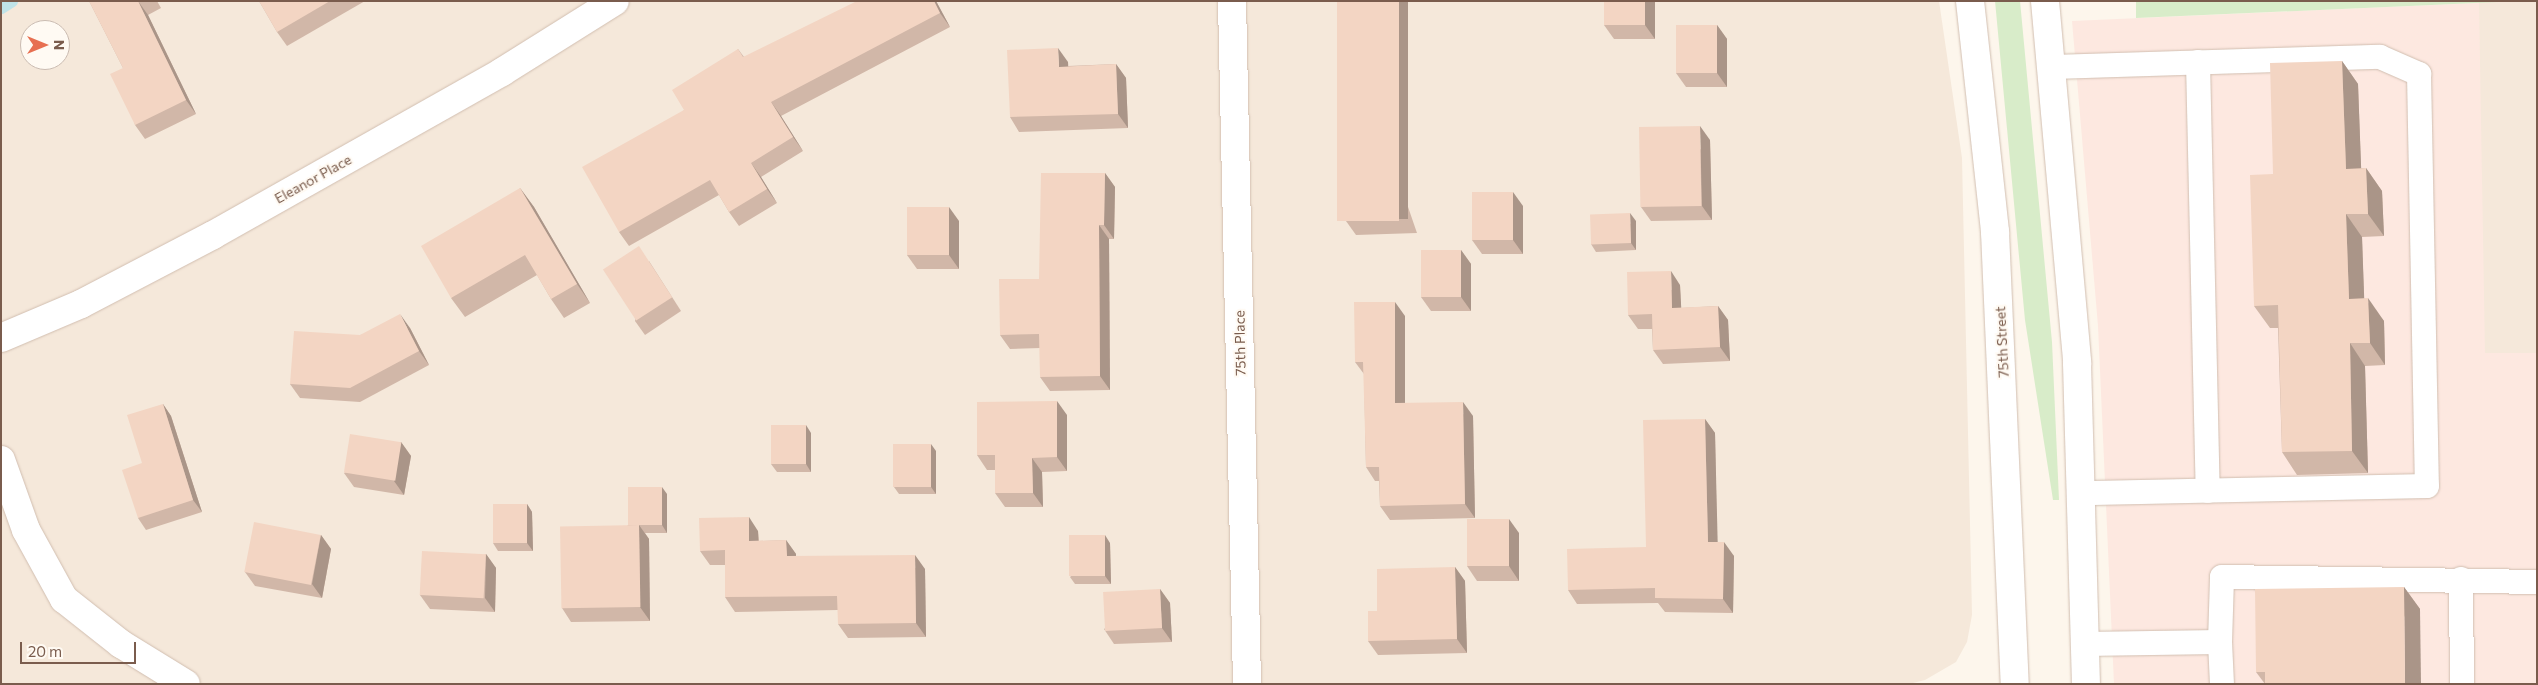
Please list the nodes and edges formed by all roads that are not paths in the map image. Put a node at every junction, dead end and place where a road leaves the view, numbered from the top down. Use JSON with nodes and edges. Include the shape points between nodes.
{"nodes":[{"id":1,"x":615,"y":1,"type":"edge"},
{"id":2,"x":1232,"y":1,"type":"edge"},
{"id":3,"x":1970,"y":1,"type":"edge"},
{"id":4,"x":2045,"y":1,"type":"edge"},
{"id":5,"x":2198,"y":62,"type":"junction"},
{"id":6,"x":2053,"y":67,"type":"junction"},
{"id":7,"x":1,"y":338,"type":"edge"},
{"id":8,"x":1,"y":460,"type":"edge"},
{"id":9,"x":2208,"y":491,"type":"junction"},
{"id":10,"x":2081,"y":493,"type":"junction"},
{"id":11,"x":2460,"y":579,"type":"junction"},
{"id":12,"x":2537,"y":582,"type":"edge"},
{"id":13,"x":2220,"y":642,"type":"junction"},
{"id":14,"x":2084,"y":644,"type":"junction"},
{"id":15,"x":186,"y":684,"type":"edge"},
{"id":16,"x":1247,"y":684,"type":"edge"},
{"id":17,"x":2015,"y":684,"type":"edge"},
{"id":18,"x":2086,"y":684,"type":"edge"},
{"id":19,"x":2222,"y":684,"type":"edge"},
{"id":20,"x":2462,"y":684,"type":"edge"}],
"edges":[{"from":1,"to":7,"type":"street","name":"Eleanor Place","via":[[502,72],[213,235],[81,304]]},
{"from":2,"to":16,"type":"street","name":"75th Place"},
{"from":3,"to":17,"type":"street","name":"75th Street","via":[[1996,242]]},
{"from":4,"to":6,"type":"street"},
{"from":5,"to":6,"type":"lane"},
{"from":5,"to":9,"type":"lane"},
{"from":5,"to":9,"type":"lane","via":[[2380,57],[2419,74],[2427,486]]},
{"from":6,"to":10,"type":"street","via":[[2077,363]]},
{"from":8,"to":15,"type":"street","via":[[26,530],[64,599],[121,644]]},
{"from":9,"to":10,"type":"lane"},
{"from":10,"to":14,"type":"street"},
{"from":11,"to":12,"type":"lane"},
{"from":11,"to":13,"type":"lane","via":[[2222,577]]},
{"from":11,"to":20,"type":"lane"},
{"from":13,"to":14,"type":"lane"},
{"from":13,"to":19,"type":"lane"},
{"from":14,"to":18,"type":"street"}]}
